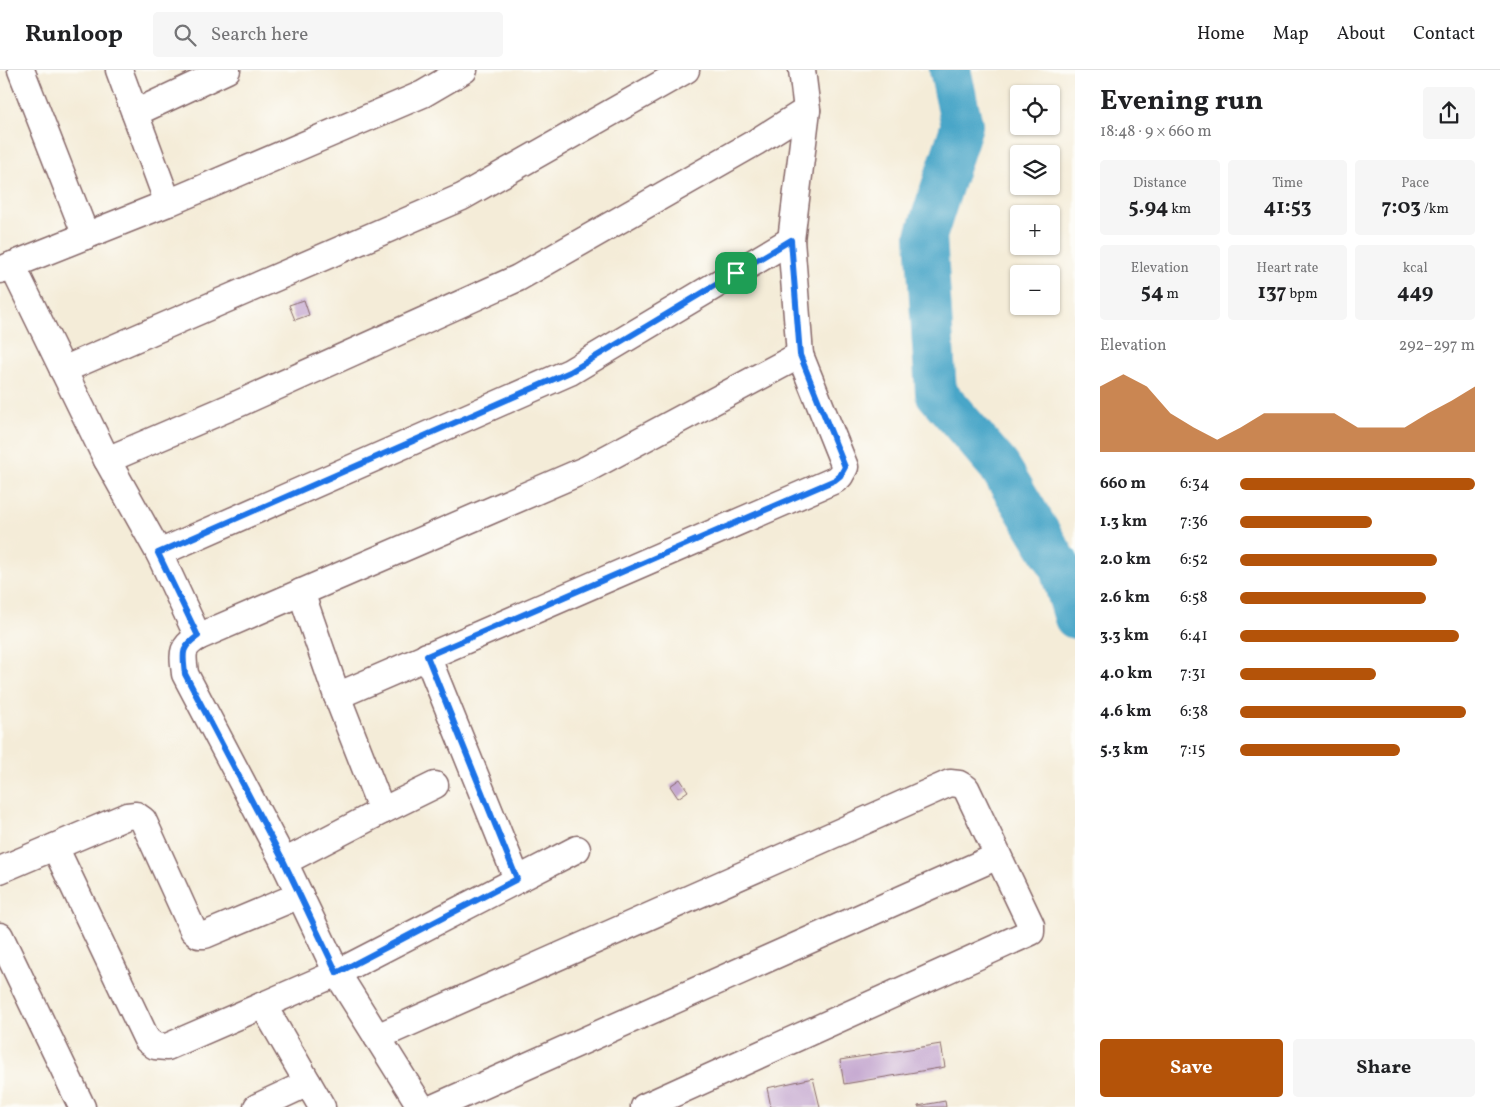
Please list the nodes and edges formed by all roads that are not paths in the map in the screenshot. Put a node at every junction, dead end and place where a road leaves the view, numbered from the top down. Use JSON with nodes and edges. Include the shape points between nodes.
{"nodes":[{"id":1,"x":21,"y":70,"type":"edge"},
{"id":2,"x":119,"y":70,"type":"edge"},
{"id":3,"x":227,"y":70,"type":"edge"},
{"id":4,"x":464,"y":70,"type":"edge"},
{"id":5,"x":686,"y":70,"type":"edge"},
{"id":6,"x":802,"y":70,"type":"edge"},
{"id":7,"x":807,"y":110,"type":"junction"},
{"id":8,"x":135,"y":113,"type":"junction"},
{"id":9,"x":168,"y":203,"type":"junction"},
{"id":10,"x":86,"y":236,"type":"junction"},
{"id":11,"x":791,"y":240,"type":"junction"},
{"id":12,"x":6,"y":268,"type":"edge"},
{"id":13,"x":800,"y":355,"type":"junction"},
{"id":14,"x":63,"y":370,"type":"junction"},
{"id":15,"x":107,"y":460,"type":"junction"},
{"id":16,"x":158,"y":553,"type":"junction"},
{"id":17,"x":301,"y":592,"type":"junction"},
{"id":18,"x":198,"y":636,"type":"junction"},
{"id":19,"x":427,"y":656,"type":"junction"},
{"id":20,"x":337,"y":696,"type":"junction"},
{"id":21,"x":435,"y":785,"type":"dead end"},
{"id":22,"x":382,"y":811,"type":"junction"},
{"id":23,"x":55,"y":847,"type":"junction"},
{"id":24,"x":577,"y":849,"type":"dead end"},
{"id":25,"x":998,"y":856,"type":"junction"},
{"id":26,"x":284,"y":862,"type":"junction"},
{"id":27,"x":0,"y":870,"type":"edge"},
{"id":28,"x":517,"y":879,"type":"junction"},
{"id":29,"x":300,"y":895,"type":"junction"},
{"id":30,"x":0,"y":936,"type":"edge"},
{"id":31,"x":337,"y":973,"type":"junction"},
{"id":32,"x":263,"y":1005,"type":"junction"},
{"id":33,"x":377,"y":1037,"type":"junction"},
{"id":34,"x":308,"y":1083,"type":"junction"},
{"id":35,"x":82,"y":1107,"type":"edge"},
{"id":36,"x":257,"y":1107,"type":"edge"},
{"id":37,"x":322,"y":1107,"type":"edge"},
{"id":38,"x":421,"y":1107,"type":"edge"},
{"id":39,"x":435,"y":1107,"type":"edge"},
{"id":40,"x":644,"y":1107,"type":"edge"}],
"edges":[{"from":1,"to":10,"type":"street"},
{"from":2,"to":8,"type":"street"},
{"from":3,"to":8,"type":"street"},
{"from":4,"to":9,"type":"street","via":[[423,94]]},
{"from":5,"to":14,"type":"street","via":[[462,197]]},
{"from":6,"to":7,"type":"street"},
{"from":7,"to":11,"type":"street"},
{"from":7,"to":15,"type":"street","via":[[518,278]]},
{"from":8,"to":9,"type":"street"},
{"from":9,"to":10,"type":"street"},
{"from":10,"to":12,"type":"street"},
{"from":11,"to":13,"type":"street"},
{"from":11,"to":16,"type":"street","via":[[570,372]]},
{"from":12,"to":14,"type":"street"},
{"from":13,"to":17,"type":"street","via":[[587,469]]},
{"from":13,"to":19,"type":"street","via":[[845,467],[840,476]]},
{"from":14,"to":15,"type":"street"},
{"from":15,"to":16,"type":"street"},
{"from":16,"to":18,"type":"street"},
{"from":17,"to":18,"type":"street"},
{"from":17,"to":20,"type":"street"},
{"from":18,"to":26,"type":"street","via":[[187,644],[183,656],[185,674]]},
{"from":19,"to":20,"type":"street"},
{"from":19,"to":28,"type":"street"},
{"from":20,"to":22,"type":"street"},
{"from":21,"to":22,"type":"street"},
{"from":22,"to":26,"type":"street"},
{"from":23,"to":27,"type":"street"},
{"from":23,"to":29,"type":"street","via":[[136,815],[142,820],[193,930],[199,935]]},
{"from":23,"to":32,"type":"street","via":[[148,1040],[155,1046],[167,1047]]},
{"from":24,"to":28,"type":"street"},
{"from":25,"to":33,"type":"street","via":[[966,788],[950,783]]},
{"from":25,"to":39,"type":"street"},
{"from":25,"to":40,"type":"street","via":[[1031,925],[1031,932]]},
{"from":26,"to":29,"type":"street"},
{"from":28,"to":31,"type":"street"},
{"from":29,"to":31,"type":"street"},
{"from":30,"to":35,"type":"street"},
{"from":31,"to":32,"type":"street"},
{"from":31,"to":33,"type":"street"},
{"from":32,"to":34,"type":"street"},
{"from":33,"to":38,"type":"street"},
{"from":34,"to":36,"type":"street"},
{"from":34,"to":37,"type":"street"}]}
